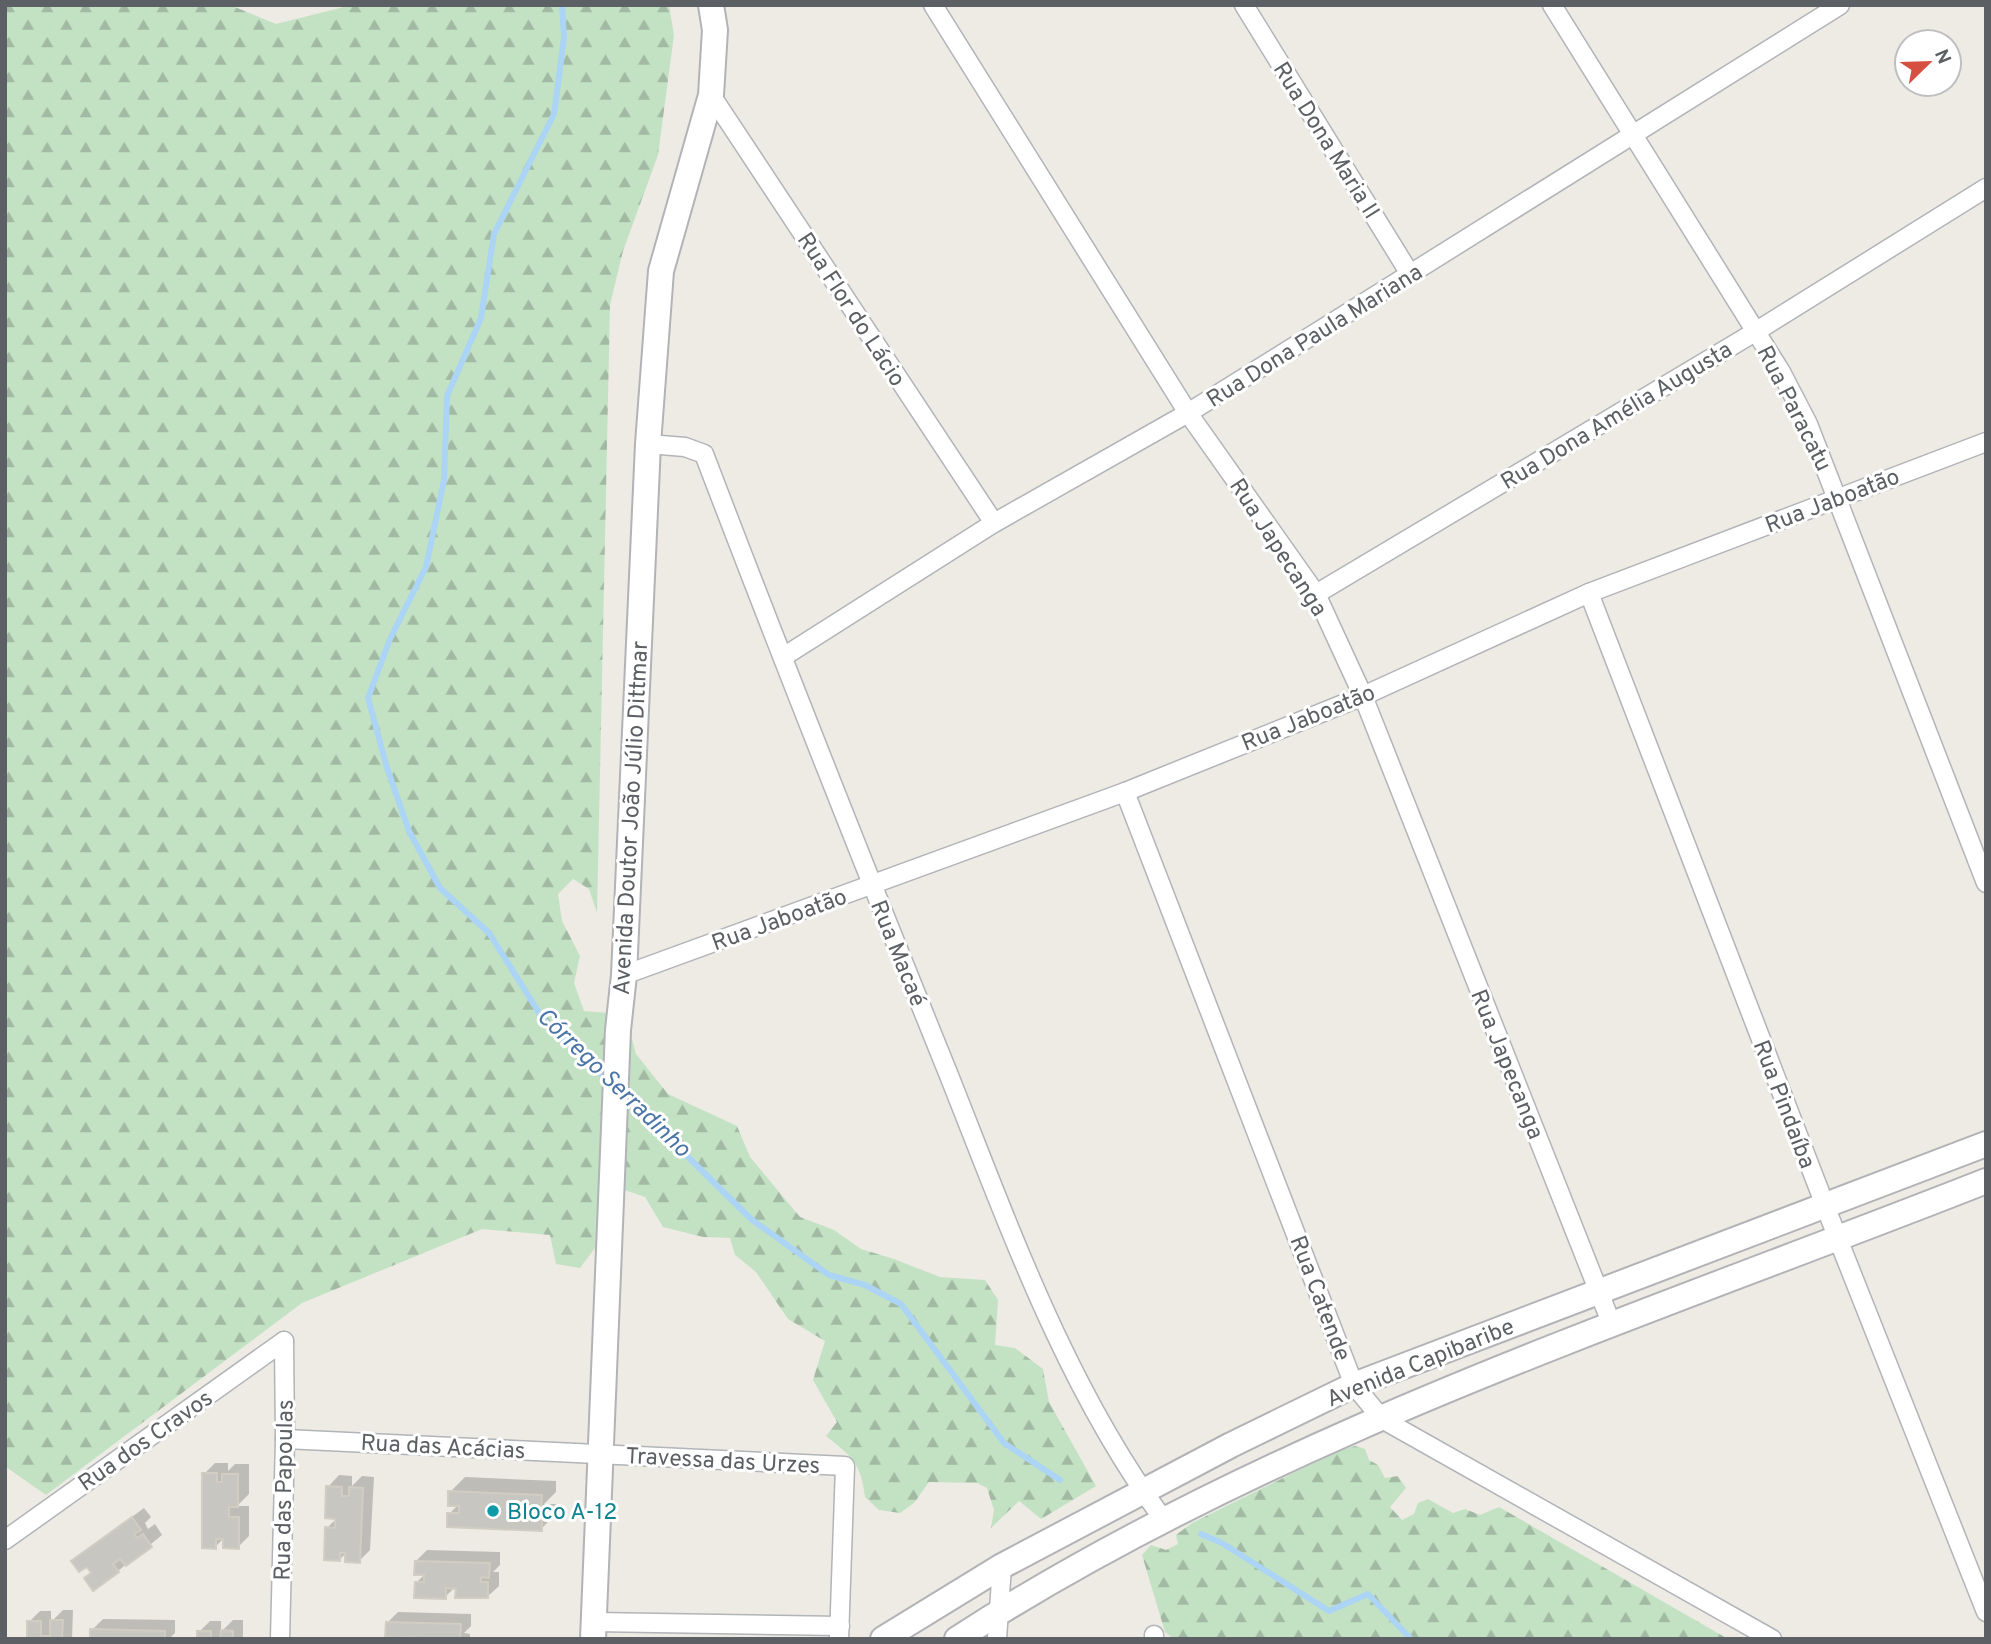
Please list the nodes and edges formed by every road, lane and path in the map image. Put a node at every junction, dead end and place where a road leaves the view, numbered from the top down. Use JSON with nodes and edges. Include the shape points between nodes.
{"nodes":[{"id":1,"x":711,"y":5,"type":"edge"},
{"id":2,"x":933,"y":5,"type":"edge"},
{"id":3,"x":1244,"y":5,"type":"edge"},
{"id":4,"x":1552,"y":5,"type":"edge"},
{"id":5,"x":1840,"y":5,"type":"edge"},
{"id":6,"x":711,"y":96,"type":"junction"},
{"id":7,"x":1633,"y":135,"type":"junction"},
{"id":8,"x":1986,"y":188,"type":"edge"},
{"id":9,"x":1410,"y":274,"type":"junction"},
{"id":10,"x":1755,"y":332,"type":"junction"},
{"id":11,"x":1188,"y":413,"type":"junction"},
{"id":12,"x":1986,"y":442,"type":"edge"},
{"id":13,"x":648,"y":444,"type":"junction"},
{"id":14,"x":1838,"y":498,"type":"junction"},
{"id":15,"x":993,"y":523,"type":"junction"},
{"id":16,"x":1589,"y":593,"type":"junction"},
{"id":17,"x":1316,"y":594,"type":"junction"},
{"id":18,"x":783,"y":657,"type":"junction"},
{"id":19,"x":1363,"y":696,"type":"junction"},
{"id":20,"x":1125,"y":792,"type":"junction"},
{"id":21,"x":1986,"y":883,"type":"edge"},
{"id":22,"x":872,"y":885,"type":"junction"},
{"id":23,"x":624,"y":975,"type":"junction"},
{"id":24,"x":1986,"y":1144,"type":"edge"},
{"id":25,"x":1986,"y":1181,"type":"edge"},
{"id":26,"x":1825,"y":1207,"type":"junction"},
{"id":27,"x":1838,"y":1239,"type":"junction"},
{"id":28,"x":1598,"y":1291,"type":"junction"},
{"id":29,"x":1612,"y":1325,"type":"junction"},
{"id":30,"x":284,"y":1341,"type":"joint"},
{"id":31,"x":1354,"y":1385,"type":"junction"},
{"id":32,"x":1381,"y":1419,"type":"junction"},
{"id":33,"x":285,"y":1438,"type":"junction"},
{"id":34,"x":601,"y":1454,"type":"junction"},
{"id":35,"x":1143,"y":1493,"type":"junction"},
{"id":36,"x":1163,"y":1519,"type":"junction"},
{"id":37,"x":5,"y":1540,"type":"edge"},
{"id":38,"x":1002,"y":1566,"type":"junction"},
{"id":39,"x":998,"y":1612,"type":"junction"},
{"id":40,"x":1986,"y":1612,"type":"edge"},
{"id":41,"x":594,"y":1630,"type":"edge"},
{"id":42,"x":840,"y":1633,"type":"edge"},
{"id":43,"x":280,"y":1639,"type":"edge"},
{"id":44,"x":883,"y":1639,"type":"edge"},
{"id":45,"x":957,"y":1639,"type":"edge"},
{"id":46,"x":997,"y":1639,"type":"edge"},
{"id":47,"x":1772,"y":1639,"type":"edge"}],
"edges":[{"from":1,"to":6,"type":"main road","name":"Avenida Doutor João Júlio Dittmar","via":[[715,30]]},
{"from":2,"to":11,"type":"street","name":"Rua Japecanga"},
{"from":3,"to":9,"type":"street","name":"Rua Dona Maria II"},
{"from":4,"to":7,"type":"street","name":"Rua Paracatu"},
{"from":5,"to":7,"type":"street","name":"Rua Dona Paula Mariana"},
{"from":6,"to":13,"type":"main road","name":"Avenida Doutor João Júlio Dittmar","via":[[661,271]]},
{"from":6,"to":15,"type":"street","name":"Rua Flor do Lácio"},
{"from":7,"to":9,"type":"street","name":"Rua Dona Paula Mariana"},
{"from":7,"to":10,"type":"street","name":"Rua Paracatu"},
{"from":8,"to":10,"type":"street","name":"Rua Dona Amélia Augusta"},
{"from":9,"to":11,"type":"street","name":"Rua Dona Paula Mariana"},
{"from":10,"to":14,"type":"street","name":"Rua Paracatu","via":[[1808,424]]},
{"from":10,"to":17,"type":"street","name":"Rua Dona Amélia Augusta"},
{"from":11,"to":15,"type":"street","name":"Rua Dona Paula Mariana"},
{"from":11,"to":17,"type":"street","name":"Rua Japecanga"},
{"from":12,"to":14,"type":"street","name":"Rua Jaboatão"},
{"from":13,"to":18,"type":"street","name":"Rua Macaé","via":[[685,447],[704,454]]},
{"from":13,"to":23,"type":"main road","name":"Avenida Doutor João Júlio Dittmar"},
{"from":14,"to":16,"type":"street","name":"Rua Jaboatão"},
{"from":14,"to":21,"type":"street","name":"Rua Paracatu"},
{"from":15,"to":18,"type":"street","name":"Rua Dona Paula Mariana"},
{"from":16,"to":19,"type":"street","name":"Rua Jaboatão"},
{"from":16,"to":26,"type":"street","name":"Rua Pindaíba"},
{"from":17,"to":19,"type":"street","name":"Rua Japecanga"},
{"from":18,"to":22,"type":"street","name":"Rua Macaé"},
{"from":19,"to":20,"type":"street","name":"Rua Jaboatão"},
{"from":19,"to":28,"type":"street","name":"Rua Japecanga"},
{"from":20,"to":22,"type":"street","name":"Rua Jaboatão"},
{"from":20,"to":31,"type":"street","name":"Rua Catende"},
{"from":22,"to":23,"type":"street","name":"Rua Jaboatão"},
{"from":22,"to":35,"type":"street","name":"Rua Macaé","via":[[1048,1320]]},
{"from":23,"to":34,"type":"main road","name":"Avenida Doutor João Júlio Dittmar"},
{"from":24,"to":26,"type":"main road","name":"Avenida Capibaribe"},
{"from":25,"to":27,"type":"main road","name":"Avenida Capibaribe"},
{"from":26,"to":27,"type":"street","name":"Rua Pindaíba"},
{"from":26,"to":28,"type":"main road","name":"Avenida Capibaribe"},
{"from":27,"to":29,"type":"main road","name":"Avenida Capibaribe"},
{"from":27,"to":40,"type":"street","name":"Rua Pindaíba"},
{"from":28,"to":29,"type":"street","name":"Rua Japecanga"},
{"from":28,"to":31,"type":"main road","name":"Avenida Capibaribe"},
{"from":29,"to":32,"type":"main road","name":"Avenida Capibaribe"},
{"from":30,"to":33,"type":"street","name":"Rua das Papoulas"},
{"from":30,"to":37,"type":"street","name":"Rua dos Cravos"},
{"from":31,"to":32,"type":"street","name":"Rua Catende"},
{"from":31,"to":35,"type":"main road","name":"Avenida Capibaribe"},
{"from":32,"to":36,"type":"main road","name":"Avenida Capibaribe"},
{"from":32,"to":47,"type":"street","name":"Rua Catende"},
{"from":33,"to":34,"type":"street","name":"Rua das Acácias"},
{"from":33,"to":43,"type":"street","name":"Rua das Papoulas"},
{"from":34,"to":41,"type":"main road","name":"Avenida Doutor João Júlio Dittmar"},
{"from":34,"to":42,"type":"street","name":"Travessa das Urzes","via":[[845,1466]]},
{"from":35,"to":36,"type":"street","name":"Rua Macaé"},
{"from":35,"to":38,"type":"main road","name":"Avenida Capibaribe"},
{"from":36,"to":39,"type":"main road","name":"Avenida Capibaribe"},
{"from":38,"to":39,"type":"street"},
{"from":38,"to":44,"type":"main road","name":"Avenida Capibaribe"},
{"from":39,"to":45,"type":"main road","name":"Avenida Capibaribe"},
{"from":39,"to":46,"type":"street"},
{"from":41,"to":42,"type":"street"}]}
